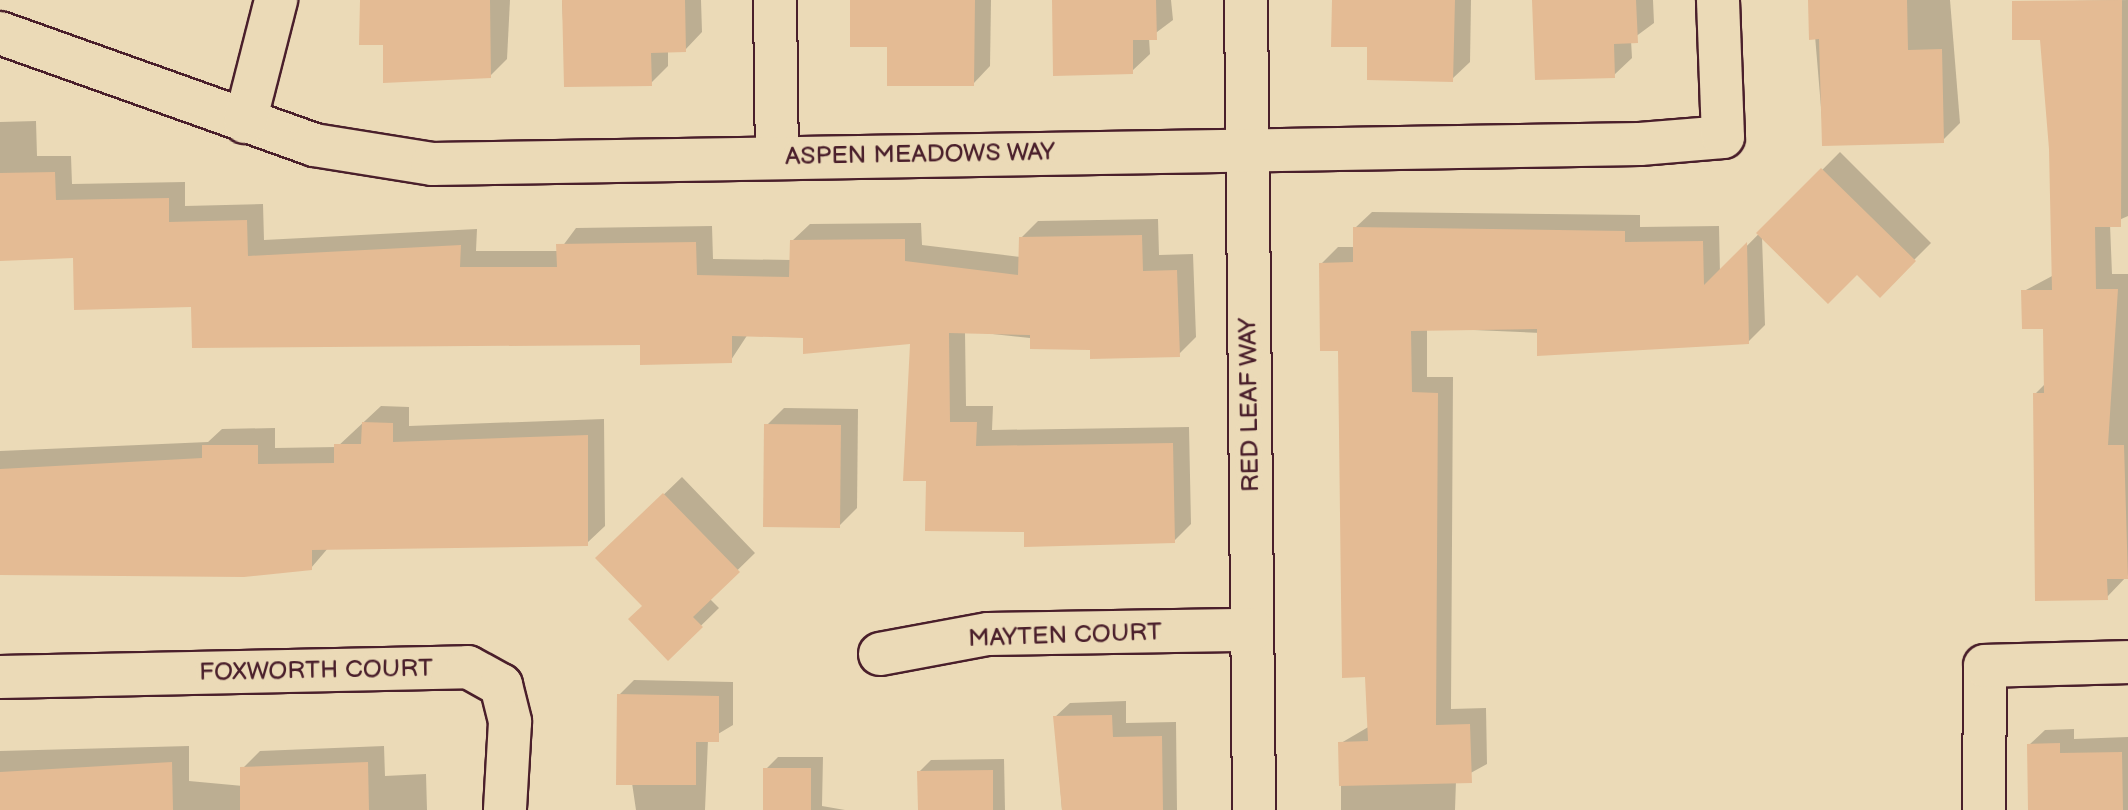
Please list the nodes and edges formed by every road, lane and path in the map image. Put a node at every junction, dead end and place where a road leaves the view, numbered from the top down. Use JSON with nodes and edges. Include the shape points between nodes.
{"nodes":[{"id":1,"x":276,"y":0,"type":"edge"},
{"id":2,"x":775,"y":0,"type":"edge"},
{"id":3,"x":1246,"y":0,"type":"edge"},
{"id":4,"x":1718,"y":0,"type":"edge"},
{"id":5,"x":0,"y":33,"type":"edge"},
{"id":6,"x":244,"y":122,"type":"junction"},
{"id":7,"x":1248,"y":148,"type":"junction"},
{"id":8,"x":776,"y":158,"type":"junction"},
{"id":9,"x":1252,"y":630,"type":"junction"},
{"id":10,"x":880,"y":654,"type":"dead end"},
{"id":11,"x":2128,"y":662,"type":"edge"},
{"id":12,"x":0,"y":678,"type":"edge"},
{"id":13,"x":505,"y":810,"type":"edge"},
{"id":14,"x":1254,"y":810,"type":"edge"},
{"id":15,"x":1984,"y":810,"type":"edge"}],
"edges":[{"from":1,"to":6,"type":"street"},
{"from":2,"to":8,"type":"street"},
{"from":3,"to":7,"type":"street","name":"RED LEAF WAY"},
{"from":4,"to":7,"type":"street","name":"ASPEN MEADOWS WAY","via":[[1723,138]]},
{"from":5,"to":6,"type":"street","name":"ASPEN MEADOWS WAY"},
{"from":6,"to":8,"type":"street","name":"ASPEN MEADOWS WAY","via":[[372,158],[432,164]]},
{"from":7,"to":8,"type":"street","name":"ASPEN MEADOWS WAY"},
{"from":7,"to":9,"type":"street","name":"RED LEAF WAY"},
{"from":9,"to":10,"type":"street","name":"MAYTEN COURT","via":[[988,634]]},
{"from":9,"to":14,"type":"street","name":"RED LEAF WAY"},
{"from":11,"to":15,"type":"street","via":[[1986,666]]},
{"from":12,"to":13,"type":"street","name":"FOXWORTH COURT","via":[[468,667],[501,685],[510,722]]}]}
